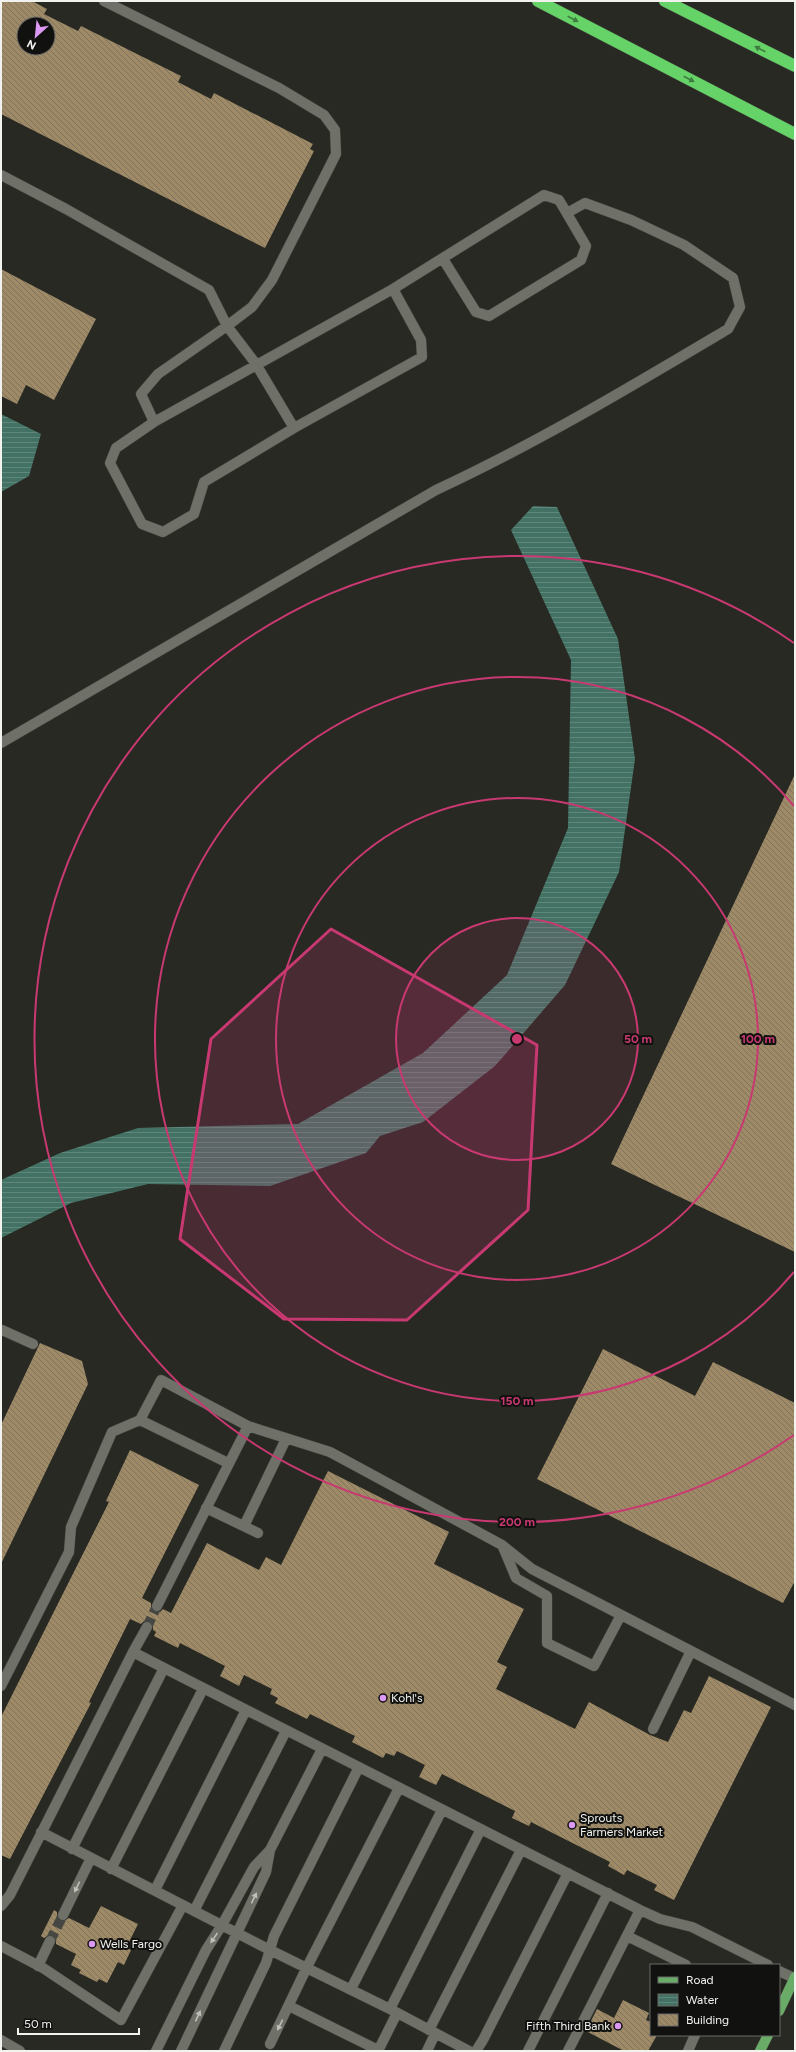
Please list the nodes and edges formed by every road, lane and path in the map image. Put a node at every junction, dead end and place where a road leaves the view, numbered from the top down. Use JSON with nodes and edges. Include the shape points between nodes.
{"nodes":[{"id":1,"x":104,"y":1,"type":"edge"},
{"id":2,"x":538,"y":1,"type":"edge"},
{"id":3,"x":665,"y":1,"type":"edge"},
{"id":4,"x":795,"y":66,"type":"edge"},
{"id":5,"x":795,"y":134,"type":"edge"},
{"id":6,"x":1,"y":174,"type":"edge"},
{"id":7,"x":567,"y":214,"type":"junction"},
{"id":8,"x":443,"y":259,"type":"junction"},
{"id":9,"x":393,"y":290,"type":"junction"},
{"id":10,"x":227,"y":326,"type":"junction"},
{"id":11,"x":256,"y":364,"type":"junction"},
{"id":12,"x":154,"y":422,"type":"junction"},
{"id":13,"x":294,"y":428,"type":"junction"},
{"id":14,"x":1,"y":743,"type":"edge"},
{"id":15,"x":1,"y":1331,"type":"edge"},
{"id":16,"x":33,"y":1344,"type":"dead end"},
{"id":17,"x":140,"y":1420,"type":"junction"},
{"id":18,"x":248,"y":1426,"type":"junction"},
{"id":19,"x":286,"y":1439,"type":"junction"},
{"id":20,"x":228,"y":1463,"type":"junction"},
{"id":21,"x":206,"y":1508,"type":"junction"},
{"id":22,"x":244,"y":1526,"type":"junction"},
{"id":23,"x":258,"y":1533,"type":"dead end"},
{"id":24,"x":502,"y":1545,"type":"junction"},
{"id":25,"x":158,"y":1606,"type":"tunnel mouth"},
{"id":26,"x":621,"y":1615,"type":"junction"},
{"id":27,"x":147,"y":1628,"type":"tunnel mouth"},
{"id":28,"x":691,"y":1651,"type":"junction"},
{"id":29,"x":133,"y":1652,"type":"junction"},
{"id":30,"x":164,"y":1668,"type":"junction"},
{"id":31,"x":1,"y":1686,"type":"edge"},
{"id":32,"x":203,"y":1689,"type":"junction"},
{"id":33,"x":795,"y":1705,"type":"edge"},
{"id":34,"x":246,"y":1710,"type":"junction"},
{"id":35,"x":653,"y":1729,"type":"dead end"},
{"id":36,"x":286,"y":1731,"type":"junction"},
{"id":37,"x":322,"y":1749,"type":"junction"},
{"id":38,"x":359,"y":1767,"type":"junction"},
{"id":39,"x":399,"y":1788,"type":"junction"},
{"id":40,"x":442,"y":1810,"type":"junction"},
{"id":41,"x":481,"y":1830,"type":"junction"},
{"id":42,"x":41,"y":1832,"type":"junction"},
{"id":43,"x":72,"y":1849,"type":"junction"},
{"id":44,"x":270,"y":1850,"type":"junction"},
{"id":45,"x":521,"y":1850,"type":"junction"},
{"id":46,"x":91,"y":1858,"type":"junction"},
{"id":47,"x":111,"y":1868,"type":"junction"},
{"id":48,"x":568,"y":1873,"type":"junction"},
{"id":49,"x":155,"y":1890,"type":"junction"},
{"id":50,"x":5,"y":1893,"type":"edge"},
{"id":51,"x":608,"y":1893,"type":"junction"},
{"id":52,"x":183,"y":1905,"type":"junction"},
{"id":53,"x":1,"y":1906,"type":"edge"},
{"id":54,"x":640,"y":1910,"type":"junction"},
{"id":55,"x":194,"y":1911,"type":"junction"},
{"id":56,"x":63,"y":1915,"type":"tunnel mouth"},
{"id":57,"x":222,"y":1925,"type":"junction"},
{"id":58,"x":237,"y":1933,"type":"junction"},
{"id":59,"x":627,"y":1936,"type":"junction"},
{"id":60,"x":50,"y":1941,"type":"tunnel mouth"},
{"id":61,"x":1,"y":1946,"type":"edge"},
{"id":62,"x":270,"y":1950,"type":"junction"},
{"id":63,"x":684,"y":1964,"type":"edge"},
{"id":64,"x":766,"y":1964,"type":"edge"},
{"id":65,"x":38,"y":1966,"type":"junction"},
{"id":66,"x":307,"y":1967,"type":"junction"},
{"id":67,"x":780,"y":1971,"type":"edge"},
{"id":68,"x":795,"y":1978,"type":"edge"},
{"id":69,"x":351,"y":1990,"type":"junction"},
{"id":70,"x":289,"y":2006,"type":"junction"},
{"id":71,"x":780,"y":2009,"type":"edge"},
{"id":72,"x":393,"y":2011,"type":"junction"},
{"id":73,"x":432,"y":2032,"type":"junction"},
{"id":74,"x":695,"y":2036,"type":"edge"},
{"id":75,"x":768,"y":2036,"type":"edge"},
{"id":76,"x":1,"y":2040,"type":"edge"},
{"id":77,"x":270,"y":2044,"type":"dead end"},
{"id":78,"x":20,"y":2051,"type":"edge"},
{"id":79,"x":156,"y":2051,"type":"edge"},
{"id":80,"x":181,"y":2051,"type":"edge"},
{"id":81,"x":224,"y":2051,"type":"edge"},
{"id":82,"x":378,"y":2051,"type":"edge"},
{"id":83,"x":427,"y":2051,"type":"edge"},
{"id":84,"x":469,"y":2051,"type":"edge"},
{"id":85,"x":476,"y":2051,"type":"edge"},
{"id":86,"x":528,"y":2051,"type":"edge"},
{"id":87,"x":568,"y":2051,"type":"edge"},
{"id":88,"x":688,"y":2051,"type":"edge"},
{"id":89,"x":760,"y":2051,"type":"edge"}],
"edges":[{"from":1,"to":10,"type":"lane","via":[[279,88],[324,115],[335,130],[336,154],[272,280],[252,307]]},
{"from":2,"to":5,"type":"highway","one_way":true},
{"from":4,"to":3,"type":"highway","one_way":true},
{"from":6,"to":10,"type":"lane","via":[[209,290]]},
{"from":7,"to":8,"type":"lane","via":[[559,200],[544,195]]},
{"from":7,"to":8,"type":"lane","via":[[586,246],[581,260],[489,316],[476,312]]},
{"from":7,"to":14,"type":"lane","via":[[585,203],[631,220],[684,245],[733,278],[740,307],[728,329],[561,426],[486,467],[436,490]]},
{"from":8,"to":9,"type":"lane"},
{"from":9,"to":11,"type":"lane"},
{"from":9,"to":13,"type":"lane","via":[[421,340],[422,356]]},
{"from":10,"to":11,"type":"lane"},
{"from":10,"to":12,"type":"lane","via":[[158,374],[141,394]]},
{"from":11,"to":12,"type":"lane"},
{"from":11,"to":13,"type":"lane"},
{"from":12,"to":13,"type":"lane","via":[[116,448],[110,463],[142,524],[163,532],[194,514],[204,482]]},
{"from":15,"to":16,"type":"lane"},
{"from":17,"to":18,"type":"lane","via":[[161,1380]]},
{"from":17,"to":20,"type":"lane"},
{"from":17,"to":31,"type":"lane","via":[[112,1432],[71,1527],[69,1552]]},
{"from":18,"to":19,"type":"lane"},
{"from":18,"to":20,"type":"lane"},
{"from":19,"to":22,"type":"lane"},
{"from":19,"to":24,"type":"lane","via":[[330,1452]]},
{"from":20,"to":21,"type":"lane"},
{"from":21,"to":22,"type":"lane"},
{"from":21,"to":25,"type":"lane"},
{"from":22,"to":23,"type":"lane"},
{"from":24,"to":26,"type":"lane","via":[[532,1569]]},
{"from":24,"to":26,"type":"lane","via":[[516,1578],[547,1596],[547,1642],[594,1666]]},
{"from":26,"to":28,"type":"lane"},
{"from":27,"to":29,"type":"lane"},
{"from":28,"to":33,"type":"lane"},
{"from":28,"to":35,"type":"lane"},
{"from":29,"to":30,"type":"lane"},
{"from":29,"to":42,"type":"lane"},
{"from":30,"to":32,"type":"lane"},
{"from":30,"to":43,"type":"lane"},
{"from":32,"to":34,"type":"lane"},
{"from":32,"to":47,"type":"lane"},
{"from":34,"to":36,"type":"lane"},
{"from":34,"to":49,"type":"lane"},
{"from":36,"to":37,"type":"lane"},
{"from":36,"to":55,"type":"lane"},
{"from":37,"to":38,"type":"lane"},
{"from":37,"to":44,"type":"lane"},
{"from":38,"to":39,"type":"lane"},
{"from":38,"to":62,"type":"lane","via":[[274,1936]]},
{"from":39,"to":40,"type":"lane"},
{"from":39,"to":66,"type":"lane"},
{"from":40,"to":41,"type":"lane"},
{"from":40,"to":69,"type":"lane"},
{"from":41,"to":45,"type":"lane"},
{"from":41,"to":72,"type":"lane"},
{"from":42,"to":43,"type":"lane"},
{"from":42,"to":50,"type":"lane"},
{"from":43,"to":46,"type":"lane"},
{"from":44,"to":57,"type":"lane","via":[[254,1867]]},
{"from":58,"to":44,"type":"lane","one_way":true,"via":[[266,1872]]},
{"from":45,"to":48,"type":"lane"},
{"from":45,"to":73,"type":"lane"},
{"from":46,"to":47,"type":"lane"},
{"from":46,"to":56,"type":"lane","one_way":true},
{"from":47,"to":49,"type":"lane"},
{"from":48,"to":51,"type":"lane"},
{"from":48,"to":85,"type":"lane"},
{"from":49,"to":52,"type":"lane"},
{"from":50,"to":53,"type":"lane"},
{"from":51,"to":54,"type":"lane"},
{"from":51,"to":86,"type":"lane"},
{"from":52,"to":55,"type":"lane"},
{"from":52,"to":65,"type":"lane","via":[[121,2020]]},
{"from":54,"to":59,"type":"lane"},
{"from":54,"to":64,"type":"lane","via":[[660,1919],[692,1927]]},
{"from":55,"to":57,"type":"lane"},
{"from":57,"to":58,"type":"lane"},
{"from":57,"to":79,"type":"lane","one_way":true,"via":[[206,1950]]},
{"from":58,"to":62,"type":"lane"},
{"from":80,"to":58,"type":"lane","one_way":true},
{"from":59,"to":63,"type":"lane"},
{"from":59,"to":87,"type":"lane"},
{"from":60,"to":65,"type":"lane"},
{"from":61,"to":65,"type":"lane"},
{"from":62,"to":66,"type":"lane"},
{"from":62,"to":81,"type":"lane"},
{"from":66,"to":69,"type":"lane"},
{"from":66,"to":70,"type":"lane"},
{"from":67,"to":68,"type":"lane"},
{"from":68,"to":71,"type":"main road"},
{"from":69,"to":72,"type":"lane"},
{"from":70,"to":77,"type":"lane","one_way":true},
{"from":70,"to":82,"type":"lane"},
{"from":72,"to":73,"type":"lane"},
{"from":72,"to":82,"type":"lane"},
{"from":73,"to":83,"type":"lane"},
{"from":73,"to":84,"type":"lane"},
{"from":74,"to":88,"type":"lane"},
{"from":75,"to":89,"type":"main road"},
{"from":76,"to":78,"type":"lane"}]}
